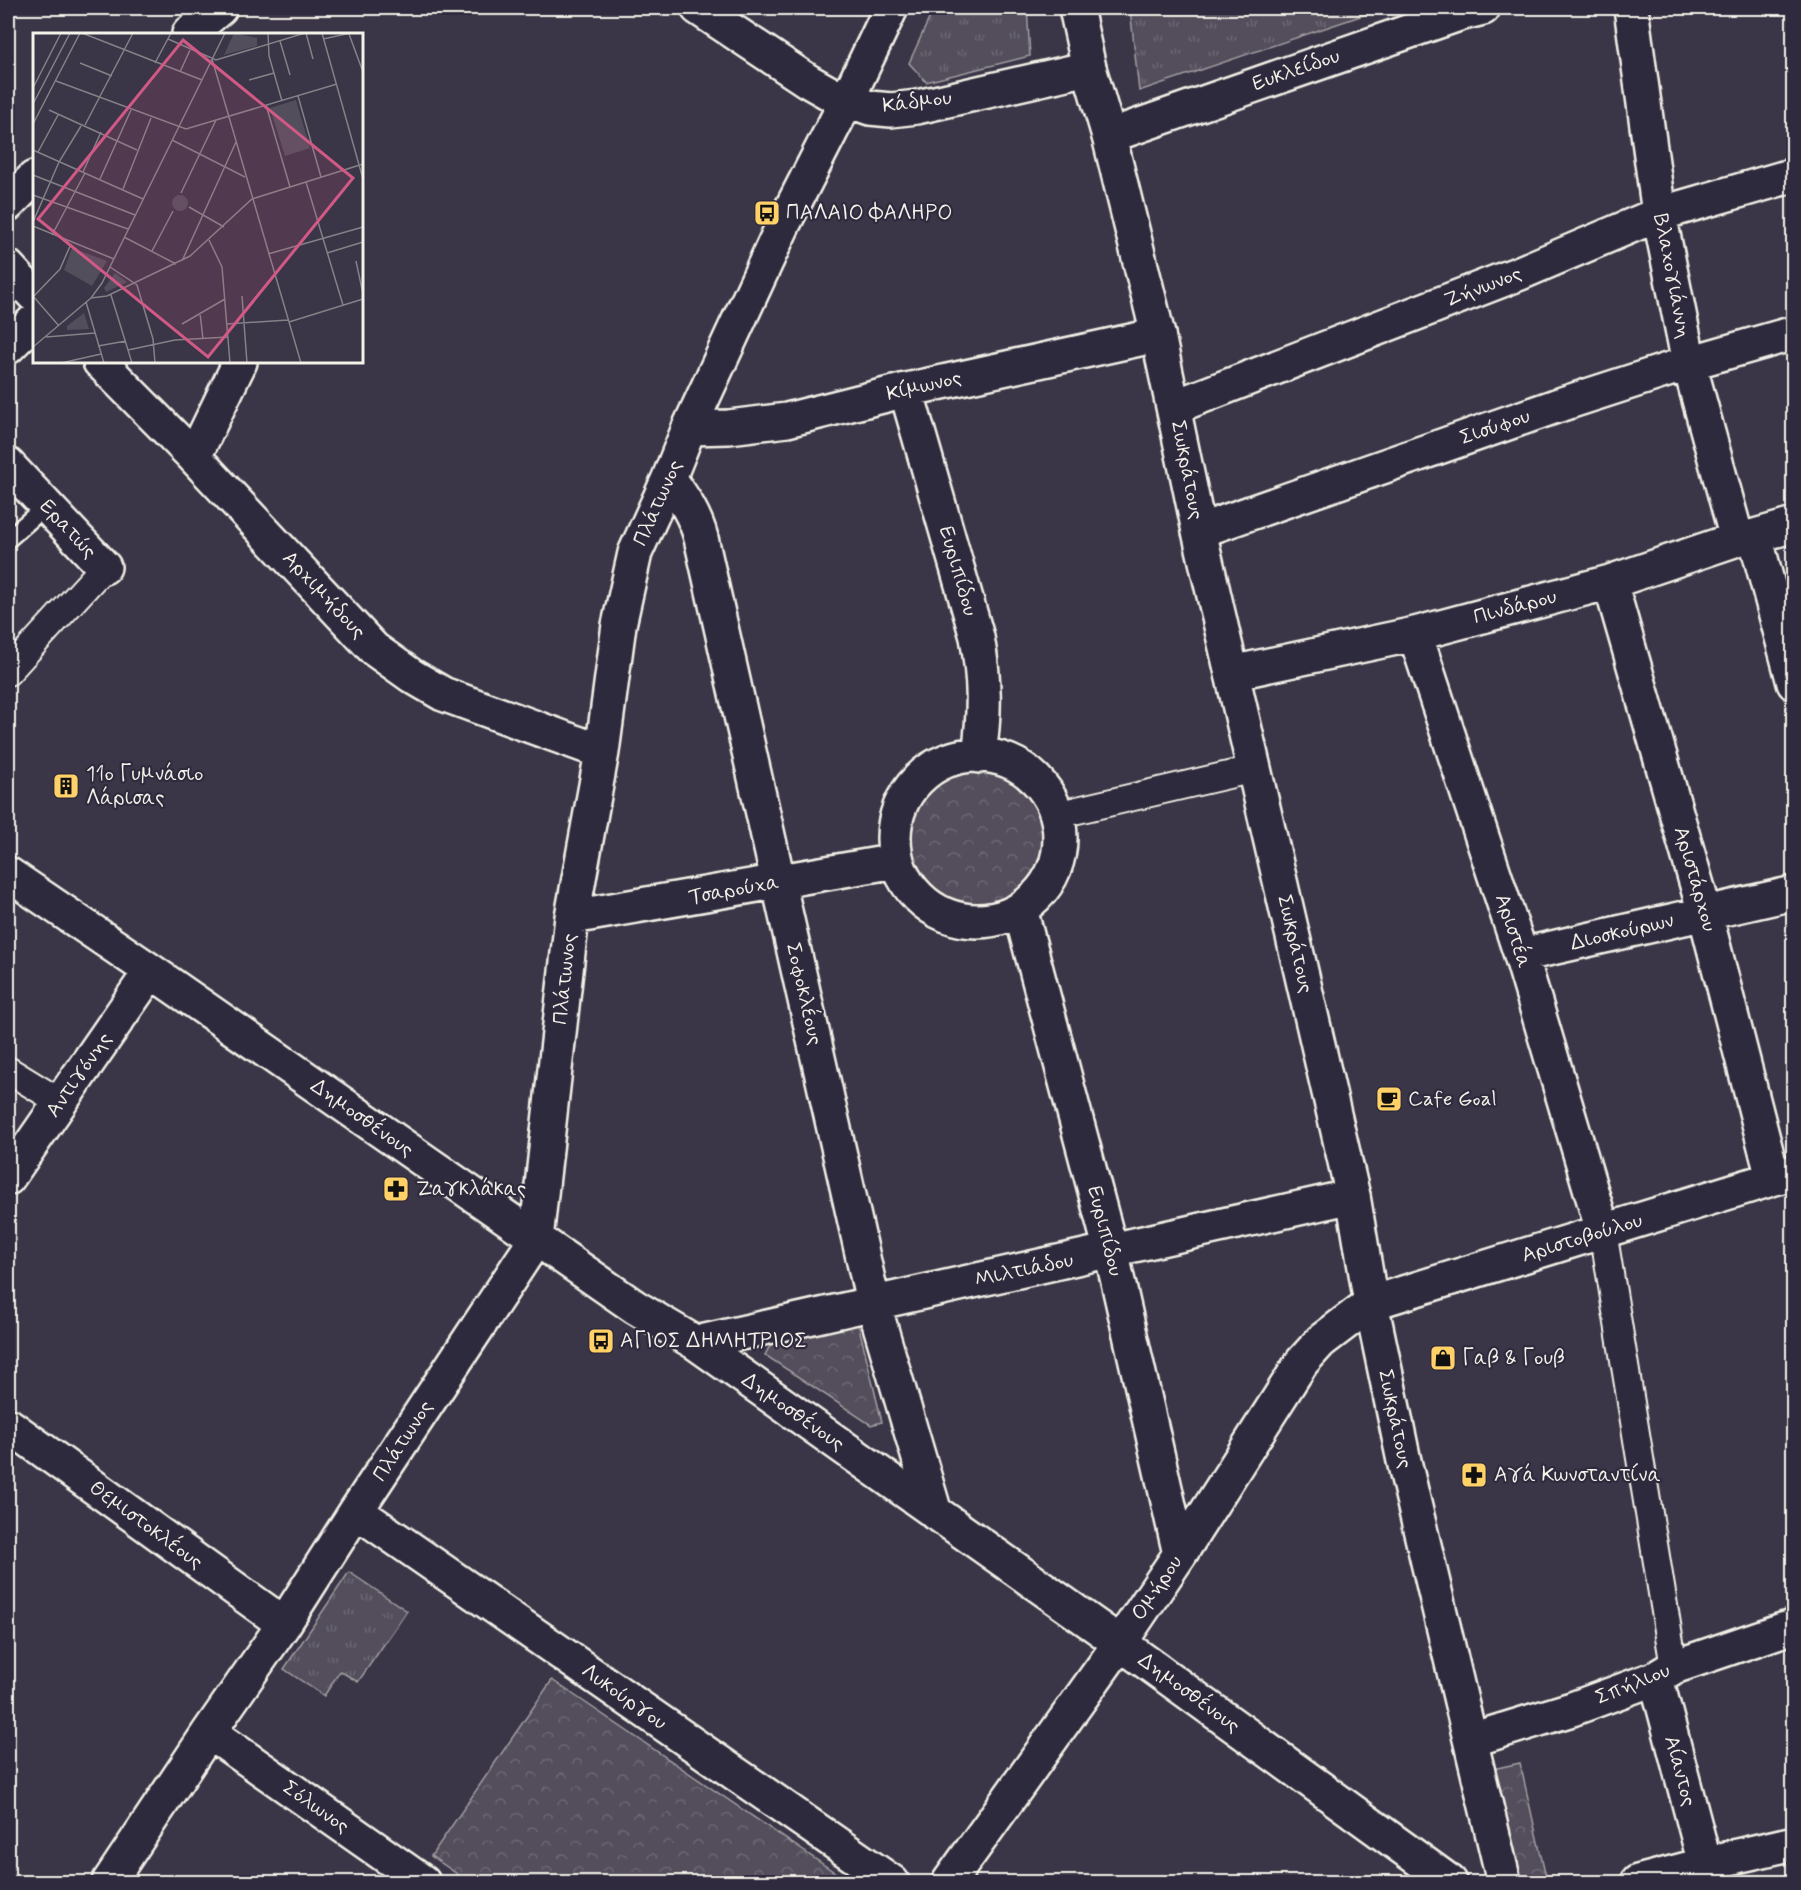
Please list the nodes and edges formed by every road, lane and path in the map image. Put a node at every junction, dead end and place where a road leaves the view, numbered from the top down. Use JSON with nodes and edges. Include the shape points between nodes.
{"nodes":[{"id":1,"x":220,"y":8,"type":"edge"},
{"id":2,"x":698,"y":8,"type":"edge"},
{"id":3,"x":891,"y":8,"type":"edge"},
{"id":4,"x":1076,"y":8,"type":"edge"},
{"id":5,"x":1631,"y":8,"type":"edge"},
{"id":6,"x":1467,"y":10,"type":"edge"},
{"id":7,"x":190,"y":33,"type":"edge"},
{"id":8,"x":1089,"y":68,"type":"junction"},
{"id":9,"x":847,"y":100,"type":"junction"},
{"id":10,"x":1109,"y":136,"type":"junction"},
{"id":11,"x":1794,"y":175,"type":"edge"},
{"id":12,"x":33,"y":179,"type":"edge"},
{"id":13,"x":8,"y":204,"type":"edge"},
{"id":14,"x":1659,"y":214,"type":"junction"},
{"id":15,"x":8,"y":267,"type":"edge"},
{"id":16,"x":33,"y":294,"type":"edge"},
{"id":17,"x":33,"y":322,"type":"edge"},
{"id":18,"x":1794,"y":333,"type":"edge"},
{"id":19,"x":1158,"y":335,"type":"junction"},
{"id":20,"x":8,"y":347,"type":"edge"},
{"id":21,"x":101,"y":363,"type":"edge"},
{"id":22,"x":240,"y":363,"type":"edge"},
{"id":23,"x":1689,"y":363,"type":"junction"},
{"id":24,"x":906,"y":390,"type":"junction"},
{"id":25,"x":1174,"y":407,"type":"junction"},
{"id":26,"x":689,"y":428,"type":"junction"},
{"id":27,"x":194,"y":457,"type":"junction"},
{"id":28,"x":8,"y":465,"type":"edge"},
{"id":29,"x":669,"y":478,"type":"junction"},
{"id":30,"x":46,"y":506,"type":"junction"},
{"id":31,"x":1794,"y":525,"type":"edge"},
{"id":32,"x":1199,"y":531,"type":"junction"},
{"id":33,"x":1746,"y":537,"type":"junction"},
{"id":34,"x":8,"y":538,"type":"edge"},
{"id":35,"x":104,"y":567,"type":"joint"},
{"id":36,"x":1610,"y":582,"type":"junction"},
{"id":37,"x":1415,"y":633,"type":"junction"},
{"id":38,"x":8,"y":672,"type":"edge"},
{"id":39,"x":1232,"y":673,"type":"junction"},
{"id":40,"x":1794,"y":683,"type":"edge"},
{"id":41,"x":602,"y":752,"type":"junction"},
{"id":42,"x":980,"y":756,"type":"junction"},
{"id":43,"x":1254,"y":769,"type":"junction"},
{"id":44,"x":1056,"y":815,"type":"junction"},
{"id":45,"x":896,"y":861,"type":"junction"},
{"id":46,"x":8,"y":874,"type":"edge"},
{"id":47,"x":778,"y":883,"type":"junction"},
{"id":48,"x":1794,"y":893,"type":"edge"},
{"id":49,"x":1020,"y":909,"type":"junction"},
{"id":50,"x":1705,"y":913,"type":"junction"},
{"id":51,"x":572,"y":917,"type":"junction"},
{"id":52,"x":1521,"y":955,"type":"junction"},
{"id":53,"x":151,"y":971,"type":"junction"},
{"id":54,"x":8,"y":1070,"type":"edge"},
{"id":55,"x":60,"y":1102,"type":"junction"},
{"id":56,"x":1783,"y":1175,"type":"edge"},
{"id":57,"x":8,"y":1178,"type":"edge"},
{"id":58,"x":1353,"y":1196,"type":"junction"},
{"id":59,"x":1603,"y":1231,"type":"junction"},
{"id":60,"x":536,"y":1239,"type":"junction"},
{"id":61,"x":1112,"y":1251,"type":"junction"},
{"id":62,"x":873,"y":1302,"type":"junction"},
{"id":63,"x":1371,"y":1303,"type":"junction"},
{"id":64,"x":696,"y":1343,"type":"junction"},
{"id":65,"x":8,"y":1425,"type":"edge"},
{"id":66,"x":356,"y":1511,"type":"junction"},
{"id":67,"x":936,"y":1513,"type":"junction"},
{"id":68,"x":1180,"y":1554,"type":"junction"},
{"id":69,"x":284,"y":1624,"type":"junction"},
{"id":70,"x":1794,"y":1626,"type":"edge"},
{"id":71,"x":1120,"y":1643,"type":"junction"},
{"id":72,"x":1665,"y":1672,"type":"junction"},
{"id":73,"x":209,"y":1732,"type":"junction"},
{"id":74,"x":1471,"y":1740,"type":"junction"},
{"id":75,"x":1794,"y":1844,"type":"edge"},
{"id":76,"x":1705,"y":1864,"type":"junction"},
{"id":77,"x":1739,"y":1869,"type":"edge"},
{"id":78,"x":109,"y":1882,"type":"edge"},
{"id":79,"x":423,"y":1882,"type":"edge"},
{"id":80,"x":892,"y":1882,"type":"edge"},
{"id":81,"x":949,"y":1882,"type":"edge"},
{"id":82,"x":1450,"y":1882,"type":"edge"},
{"id":83,"x":1504,"y":1882,"type":"edge"},
{"id":84,"x":1638,"y":1882,"type":"edge"}],
"edges":[{"from":1,"to":7,"type":"street"},
{"from":2,"to":9,"type":"street","name":"Κάδμου","via":[[808,81]]},
{"from":3,"to":9,"type":"street","name":"Πλάτωνος"},
{"from":4,"to":8,"type":"street","name":"Σωκράτους"},
{"from":5,"to":14,"type":"street","name":"Βλαχογιάννη"},
{"from":6,"to":10,"type":"street","name":"Ευκλείδου"},
{"from":8,"to":9,"type":"street","name":"Κάδμου","via":[[917,107],[870,108]]},
{"from":8,"to":10,"type":"street","name":"Σωκράτους"},
{"from":9,"to":26,"type":"street","name":"Πλάτωνος","via":[[784,223]]},
{"from":10,"to":19,"type":"street","name":"Σωκράτους"},
{"from":11,"to":14,"type":"street","name":"Ζήνωνος"},
{"from":12,"to":13,"type":"street"},
{"from":14,"to":23,"type":"street","name":"Βλαχογιάννη"},
{"from":14,"to":25,"type":"street","name":"Ζήνωνος","via":[[1520,273]]},
{"from":15,"to":16,"type":"street"},
{"from":17,"to":20,"type":"street"},
{"from":18,"to":23,"type":"street","name":"Σισύφου"},
{"from":19,"to":24,"type":"street","name":"Κίμωνος"},
{"from":19,"to":25,"type":"street","name":"Σωκράτους"},
{"from":21,"to":27,"type":"street","name":"Αρχιμήδους"},
{"from":22,"to":27,"type":"street"},
{"from":23,"to":32,"type":"street","name":"Σισύφου"},
{"from":23,"to":33,"type":"street","name":"Βλαχογιάννη"},
{"from":24,"to":26,"type":"street","name":"Κίμωνος","via":[[788,420]]},
{"from":24,"to":42,"type":"street","name":"Ευριπίδου","via":[[977,638],[985,696]]},
{"from":25,"to":32,"type":"street","name":"Σωκράτους"},
{"from":26,"to":29,"type":"street","name":"Πλάτωνος"},
{"from":27,"to":41,"type":"street","name":"Αρχιμήδους","via":[[390,662],[443,694]]},
{"from":28,"to":30,"type":"street","name":"Ερατώς"},
{"from":29,"to":41,"type":"street","name":"Πλάτωνος","via":[[635,553],[628,581]]},
{"from":29,"to":47,"type":"street","name":"Σοφοκλέους","via":[[697,521]]},
{"from":30,"to":34,"type":"lane"},
{"from":30,"to":35,"type":"street","name":"Ερατώς"},
{"from":31,"to":33,"type":"street","name":"Πινδάρου"},
{"from":32,"to":39,"type":"street","name":"Σωκράτους"},
{"from":33,"to":36,"type":"street","name":"Πινδάρου"},
{"from":33,"to":40,"type":"street","name":"Βλαχογιάννη"},
{"from":35,"to":38,"type":"street"},
{"from":36,"to":37,"type":"street","name":"Πινδάρου"},
{"from":36,"to":50,"type":"street","name":"Αριστάρχου"},
{"from":37,"to":39,"type":"street","name":"Πινδάρου"},
{"from":37,"to":52,"type":"street","name":"Αριστέα"},
{"from":39,"to":43,"type":"street","name":"Σωκράτους"},
{"from":41,"to":51,"type":"street","name":"Πλάτωνος"},
{"from":42,"to":44,"type":"street","via":[[1008,762],[1030,774],[1046,792]]},
{"from":42,"to":45,"type":"street","via":[[960,757],[938,765],[905,796],[893,838]]},
{"from":43,"to":44,"type":"street"},
{"from":43,"to":58,"type":"street","name":"Σωκράτους"},
{"from":44,"to":49,"type":"street","via":[[1060,838],[1057,861],[1047,883]]},
{"from":45,"to":47,"type":"street","name":"Τσαρούχα"},
{"from":45,"to":49,"type":"street","via":[[909,887],[929,907],[956,919],[984,921]]},
{"from":46,"to":53,"type":"street","name":"Δημοσθένους"},
{"from":47,"to":51,"type":"street","name":"Τσαρούχα"},
{"from":47,"to":62,"type":"street","name":"Σοφοκλέους"},
{"from":48,"to":50,"type":"street","name":"Διοσκούρων"},
{"from":49,"to":61,"type":"street","name":"Ευριπίδου"},
{"from":50,"to":52,"type":"street","name":"Διοσκούρων"},
{"from":50,"to":56,"type":"street","name":"Αριστάρχου"},
{"from":51,"to":60,"type":"street","name":"Πλάτωνος"},
{"from":52,"to":59,"type":"street","name":"Αριστέα"},
{"from":53,"to":55,"type":"street","name":"Αντιγόνης"},
{"from":53,"to":60,"type":"street","name":"Δημοσθένους"},
{"from":54,"to":55,"type":"street"},
{"from":55,"to":57,"type":"street","name":"Αντιγόνης"},
{"from":56,"to":59,"type":"street","name":"Αριστοβούλου"},
{"from":58,"to":61,"type":"street","name":"Μιλτιάδου"},
{"from":58,"to":63,"type":"street","name":"Σωκράτους"},
{"from":59,"to":63,"type":"street","name":"Αριστοβούλου"},
{"from":59,"to":72,"type":"street"},
{"from":60,"to":64,"type":"street","name":"Δημοσθένους","via":[[635,1307]]},
{"from":60,"to":66,"type":"street","name":"Πλάτωνος"},
{"from":61,"to":62,"type":"street","name":"Μιλτιάδου"},
{"from":61,"to":68,"type":"street","name":"Ευριπίδου"},
{"from":62,"to":64,"type":"street","name":"Μιλτιάδου"},
{"from":62,"to":67,"type":"street","name":"Σοφοκλέους"},
{"from":63,"to":68,"type":"street","name":"Ομήρου","via":[[1321,1341],[1302,1362]]},
{"from":63,"to":74,"type":"street","name":"Σωκράτους","via":[[1404,1461]]},
{"from":64,"to":67,"type":"street","name":"Δημοσθένους"},
{"from":65,"to":69,"type":"street","name":"Θεμιστοκλέους"},
{"from":66,"to":69,"type":"street","name":"Πλάτωνος"},
{"from":66,"to":80,"type":"street","name":"Λυκούργου"},
{"from":67,"to":71,"type":"street","name":"Δημοσθένους"},
{"from":68,"to":71,"type":"street","name":"Ομήρου"},
{"from":69,"to":73,"type":"street","name":"Πλάτωνος"},
{"from":70,"to":72,"type":"street","name":"Σπήλιου"},
{"from":71,"to":81,"type":"street","name":"Ομήρου"},
{"from":71,"to":82,"type":"street","name":"Δημοσθένους"},
{"from":72,"to":74,"type":"street","name":"Σπήλιου","via":[[1549,1717]]},
{"from":72,"to":76,"type":"street","name":"Αίαντoς"},
{"from":73,"to":78,"type":"street","name":"Πλάτωνος"},
{"from":73,"to":79,"type":"street","name":"Σόλωνος"},
{"from":74,"to":83,"type":"street","name":"Σωκράτους"},
{"from":75,"to":77,"type":"street"},
{"from":76,"to":77,"type":"street"},
{"from":76,"to":84,"type":"street"}]}
